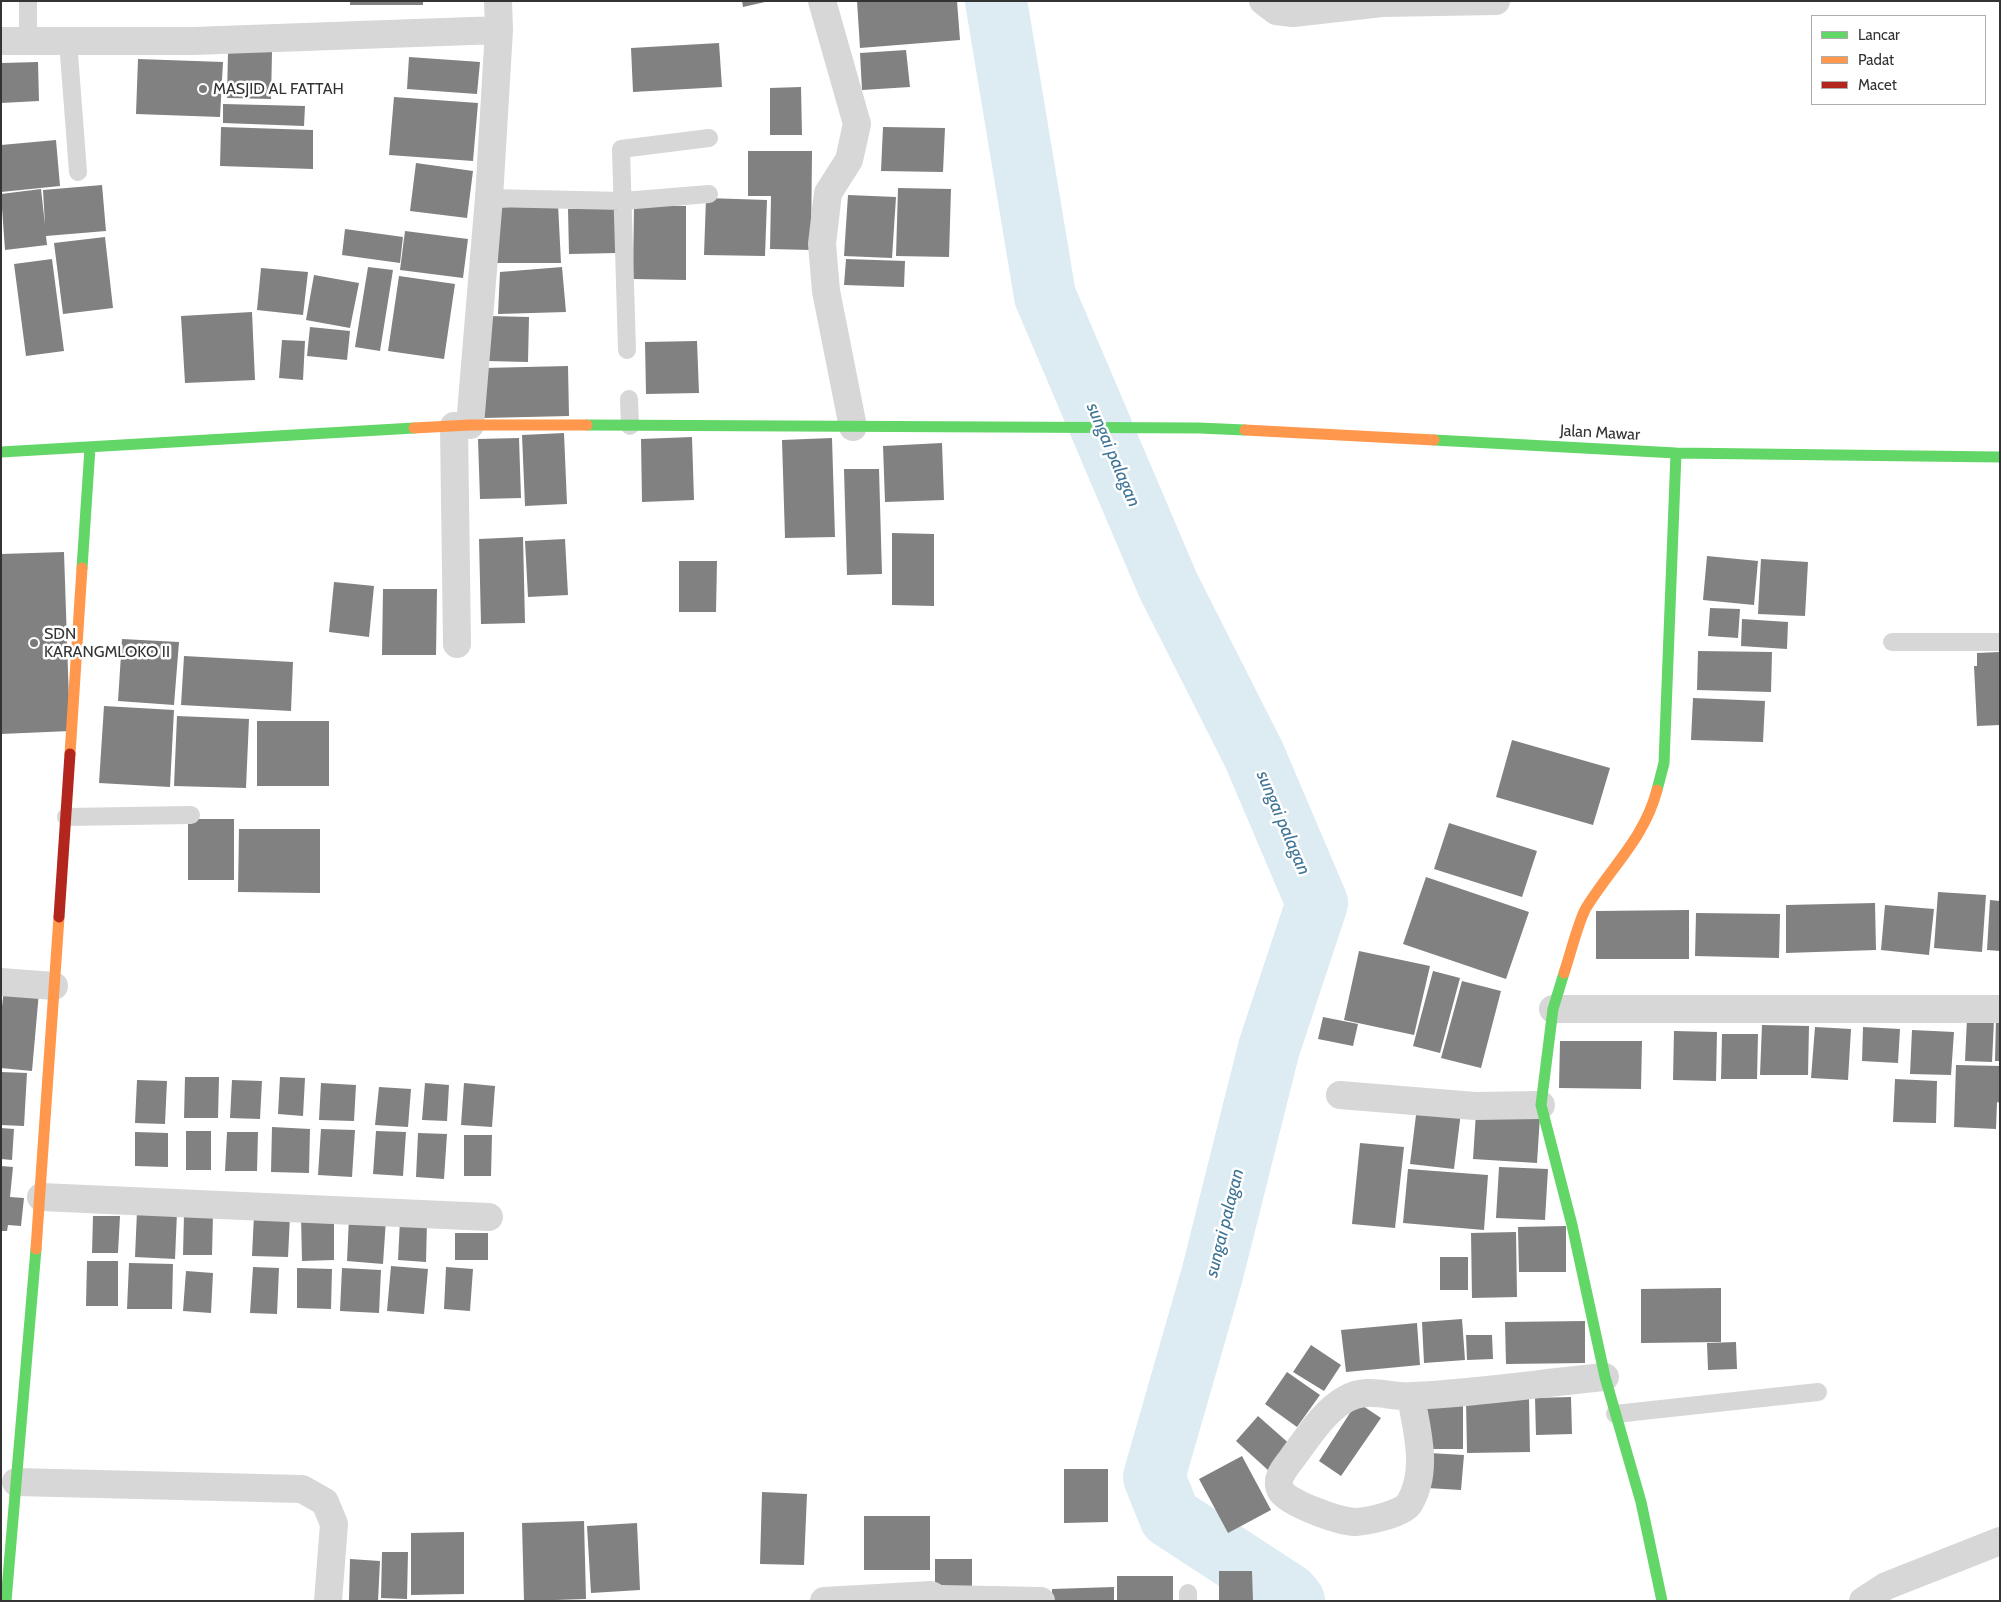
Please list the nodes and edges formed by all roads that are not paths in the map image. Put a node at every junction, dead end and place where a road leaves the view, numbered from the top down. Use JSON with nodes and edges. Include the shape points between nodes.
{"nodes":[{"id":1,"x":28,"y":1,"type":"edge"},
{"id":2,"x":498,"y":1,"type":"edge"},
{"id":3,"x":822,"y":1,"type":"edge"},
{"id":4,"x":1263,"y":1,"type":"edge"},
{"id":5,"x":1481,"y":2,"type":"edge"},
{"id":6,"x":499,"y":30,"type":"junction"},
{"id":7,"x":1,"y":41,"type":"edge"},
{"id":8,"x":28,"y":41,"type":"junction"},
{"id":9,"x":68,"y":41,"type":"junction"},
{"id":10,"x":709,"y":138,"type":"dead end"},
{"id":11,"x":78,"y":172,"type":"dead end"},
{"id":12,"x":709,"y":194,"type":"dead end"},
{"id":13,"x":489,"y":198,"type":"junction"},
{"id":14,"x":623,"y":201,"type":"junction"},
{"id":15,"x":628,"y":350,"type":"dead end"},
{"id":16,"x":629,"y":399,"type":"dead end"},
{"id":17,"x":462,"y":426,"type":"junction"},
{"id":18,"x":630,"y":426,"type":"junction"},
{"id":19,"x":853,"y":427,"type":"junction"},
{"id":20,"x":90,"y":448,"type":"junction"},
{"id":21,"x":1,"y":452,"type":"edge"},
{"id":22,"x":1676,"y":453,"type":"junction"},
{"id":23,"x":2000,"y":457,"type":"edge"},
{"id":24,"x":1892,"y":642,"type":"dead end"},
{"id":25,"x":2000,"y":642,"type":"edge"},
{"id":26,"x":457,"y":644,"type":"dead end"},
{"id":27,"x":191,"y":814,"type":"dead end"},
{"id":28,"x":66,"y":818,"type":"junction"},
{"id":29,"x":1,"y":982,"type":"edge"},
{"id":30,"x":54,"y":986,"type":"junction"},
{"id":31,"x":1552,"y":1009,"type":"junction"},
{"id":32,"x":2000,"y":1009,"type":"edge"},
{"id":33,"x":1340,"y":1095,"type":"dead end"},
{"id":34,"x":1541,"y":1105,"type":"junction"},
{"id":35,"x":41,"y":1197,"type":"junction"},
{"id":36,"x":489,"y":1217,"type":"dead end"},
{"id":37,"x":1605,"y":1377,"type":"junction"},
{"id":38,"x":1818,"y":1392,"type":"dead end"},
{"id":39,"x":1410,"y":1397,"type":"junction"},
{"id":40,"x":1615,"y":1414,"type":"junction"},
{"id":41,"x":16,"y":1482,"type":"junction"},
{"id":42,"x":2000,"y":1541,"type":"edge"},
{"id":43,"x":942,"y":1600,"type":"edge"},
{"id":44,"x":6,"y":1601,"type":"edge"},
{"id":45,"x":328,"y":1601,"type":"edge"},
{"id":46,"x":824,"y":1601,"type":"edge"},
{"id":47,"x":1040,"y":1601,"type":"edge"},
{"id":48,"x":1662,"y":1601,"type":"edge"},
{"id":49,"x":1863,"y":1601,"type":"edge"}],
"edges":[{"from":1,"to":8,"type":"lane"},
{"from":2,"to":6,"type":"street"},
{"from":3,"to":19,"type":"street","via":[[856,124],[849,160],[828,193],[822,244],[826,291]]},
{"from":4,"to":5,"type":"street","via":[[1276,11],[1292,13],[1382,4]]},
{"from":6,"to":9,"type":"street","via":[[193,41]]},
{"from":6,"to":13,"type":"street"},
{"from":7,"to":8,"type":"street"},
{"from":8,"to":9,"type":"street"},
{"from":9,"to":11,"type":"lane"},
{"from":10,"to":14,"type":"lane","via":[[621,149]]},
{"from":12,"to":14,"type":"lane"},
{"from":13,"to":14,"type":"lane"},
{"from":13,"to":17,"type":"street"},
{"from":14,"to":15,"type":"lane"},
{"from":16,"to":18,"type":"lane"},
{"from":17,"to":18,"type":"street","name":"Jalan Mawar"},
{"from":17,"to":20,"type":"street","name":"Jalan Mawar"},
{"from":17,"to":26,"type":"street"},
{"from":18,"to":19,"type":"street","name":"Jalan Mawar"},
{"from":19,"to":22,"type":"street","name":"Jalan Mawar","via":[[1199,428]]},
{"from":20,"to":21,"type":"street","name":"Jalan Mawar"},
{"from":20,"to":28,"type":"street"},
{"from":22,"to":23,"type":"street","name":"Jalan Mawar"},
{"from":22,"to":31,"type":"street","via":[[1664,763],[1652,808],[1630,848],[1585,909]]},
{"from":24,"to":25,"type":"lane"},
{"from":27,"to":28,"type":"lane"},
{"from":28,"to":30,"type":"street"},
{"from":29,"to":30,"type":"street"},
{"from":30,"to":35,"type":"street"},
{"from":31,"to":32,"type":"street"},
{"from":31,"to":34,"type":"street"},
{"from":33,"to":34,"type":"street","via":[[1475,1106]]},
{"from":34,"to":37,"type":"street","via":[[1572,1225]]},
{"from":35,"to":36,"type":"street"},
{"from":35,"to":41,"type":"street"},
{"from":37,"to":39,"type":"street"},
{"from":37,"to":40,"type":"street"},
{"from":38,"to":40,"type":"lane"},
{"from":39,"to":39,"type":"street","via":[[1419,1446],[1419,1482],[1408,1506],[1390,1515],[1355,1522],[1325,1515],[1288,1498],[1280,1489],[1279,1476],[1330,1411],[1346,1398],[1369,1392]]},
{"from":40,"to":48,"type":"street","via":[[1641,1502]]},
{"from":41,"to":44,"type":"street"},
{"from":41,"to":45,"type":"street","via":[[302,1489],[325,1502],[334,1524]]},
{"from":42,"to":49,"type":"street","via":[[1886,1586]]},
{"from":43,"to":46,"type":"street","via":[[931,1595]]},
{"from":43,"to":47,"type":"street"}]}
